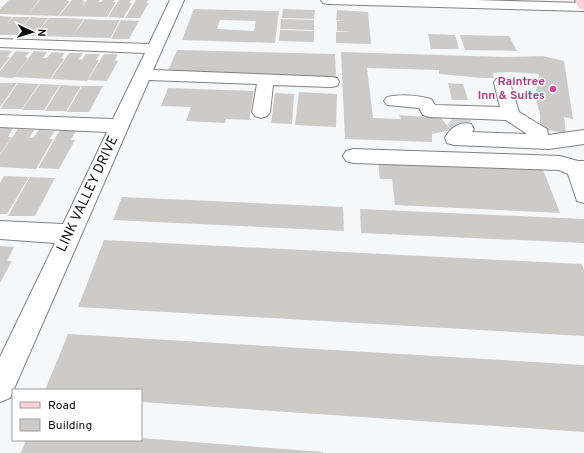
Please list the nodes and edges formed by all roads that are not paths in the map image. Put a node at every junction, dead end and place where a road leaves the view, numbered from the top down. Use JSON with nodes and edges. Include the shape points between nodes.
{"nodes":[{"id":1,"x":177,"y":0,"type":"edge"},
{"id":2,"x":328,"y":0,"type":"edge"},
{"id":3,"x":582,"y":0,"type":"edge"},
{"id":4,"x":399,"y":1,"type":"edge"},
{"id":5,"x":584,"y":6,"type":"edge"},
{"id":6,"x":0,"y":43,"type":"edge"},
{"id":7,"x":154,"y":49,"type":"junction"},
{"id":8,"x":142,"y":75,"type":"junction"},
{"id":9,"x":266,"y":80,"type":"junction"},
{"id":10,"x":331,"y":82,"type":"dead end"},
{"id":11,"x":502,"y":83,"type":"dead end"},
{"id":12,"x":393,"y":101,"type":"dead end"},
{"id":13,"x":429,"y":110,"type":"junction"},
{"id":14,"x":261,"y":112,"type":"dead end"},
{"id":15,"x":511,"y":115,"type":"junction"},
{"id":16,"x":0,"y":121,"type":"edge"},
{"id":17,"x":119,"y":126,"type":"junction"},
{"id":18,"x":540,"y":134,"type":"dead end"},
{"id":19,"x":584,"y":138,"type":"edge"},
{"id":20,"x":557,"y":143,"type":"dead end"},
{"id":21,"x":353,"y":156,"type":"dead end"},
{"id":22,"x":581,"y":169,"type":"edge"},
{"id":23,"x":584,"y":196,"type":"edge"},
{"id":24,"x":0,"y":230,"type":"edge"},
{"id":25,"x":70,"y":234,"type":"junction"},
{"id":26,"x":0,"y":388,"type":"edge"}],
"edges":[{"from":1,"to":7,"type":"street","name":"LINK VALLEY DRIVE"},
{"from":2,"to":4,"type":"street"},
{"from":3,"to":5,"type":"main road"},
{"from":4,"to":5,"type":"street"},
{"from":6,"to":7,"type":"street"},
{"from":7,"to":8,"type":"street","name":"LINK VALLEY DRIVE"},
{"from":8,"to":9,"type":"street"},
{"from":8,"to":17,"type":"street","name":"LINK VALLEY DRIVE"},
{"from":9,"to":10,"type":"street"},
{"from":9,"to":14,"type":"street"},
{"from":11,"to":15,"type":"street"},
{"from":12,"to":13,"type":"street","via":[[425,103]]},
{"from":13,"to":15,"type":"street"},
{"from":13,"to":19,"type":"street","via":[[459,124],[454,138],[549,142]]},
{"from":15,"to":18,"type":"street"},
{"from":16,"to":17,"type":"street"},
{"from":17,"to":25,"type":"street","name":"LINK VALLEY DRIVE"},
{"from":19,"to":20,"type":"street"},
{"from":21,"to":22,"type":"street","via":[[560,163]]},
{"from":22,"to":23,"type":"street"},
{"from":24,"to":25,"type":"street"},
{"from":25,"to":26,"type":"street","name":"LINK VALLEY DRIVE"}]}
